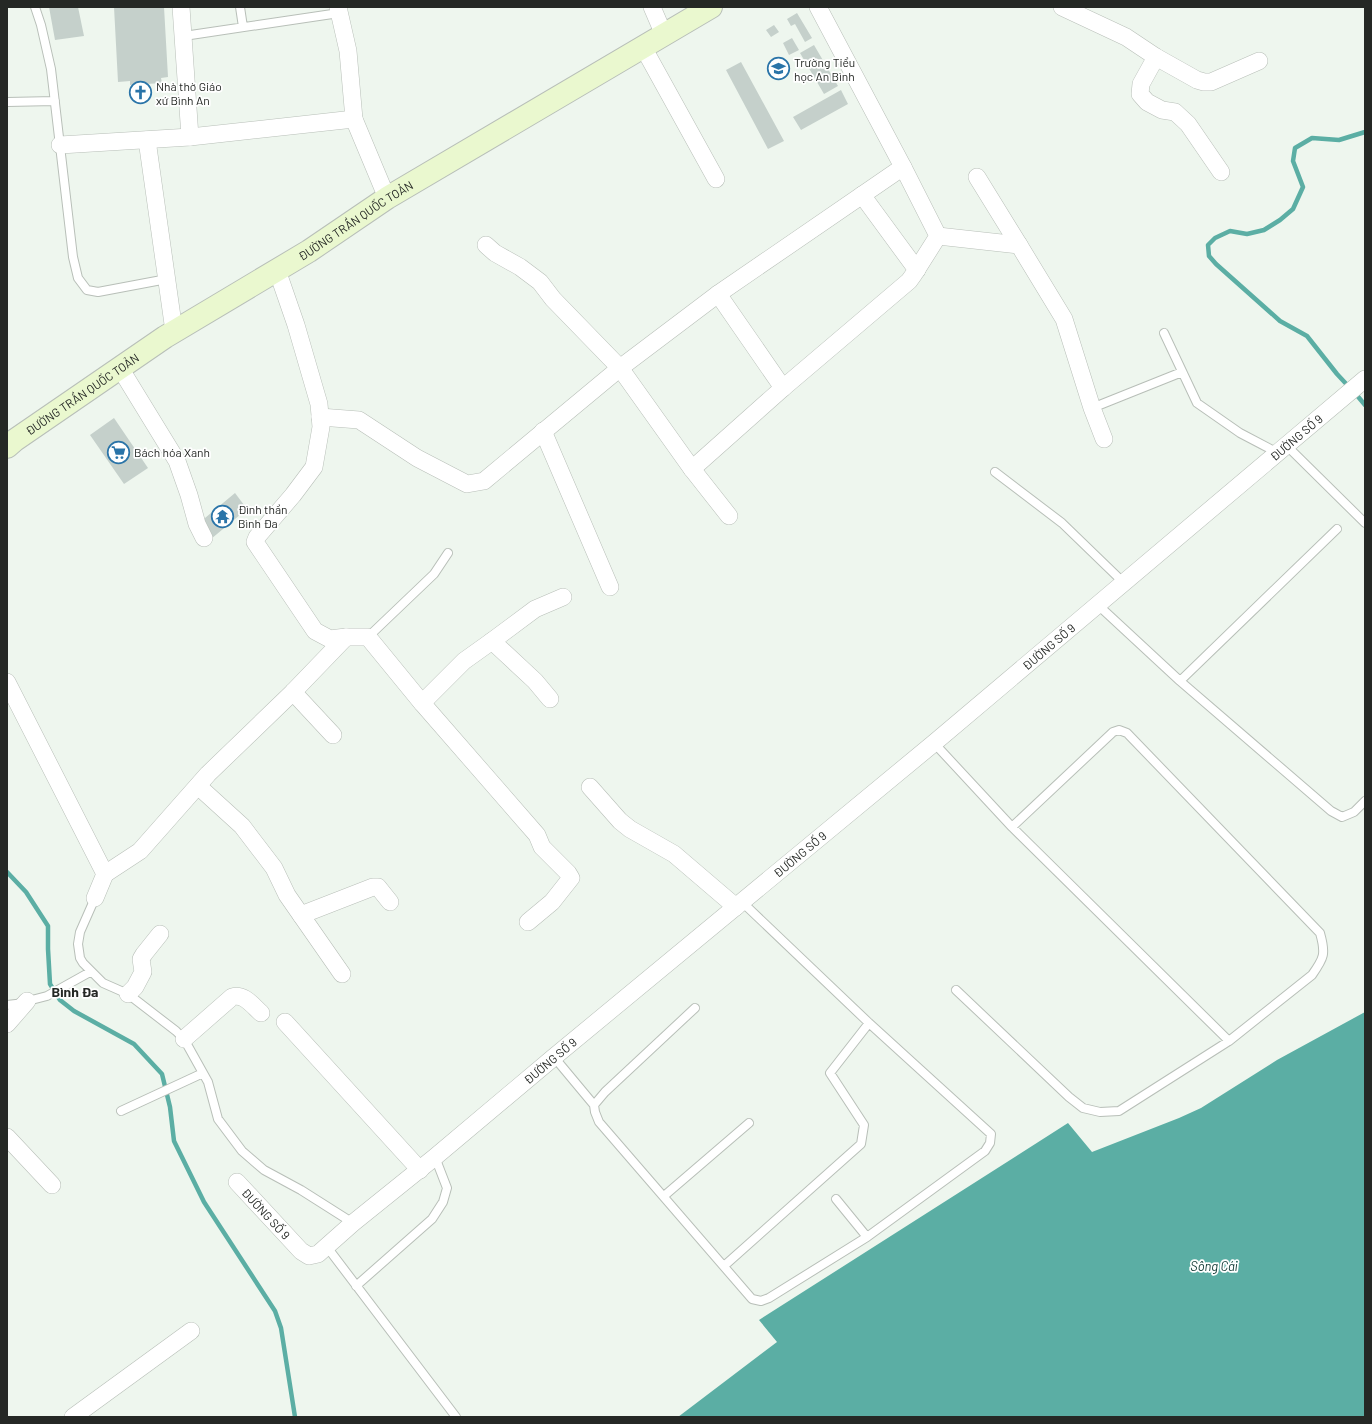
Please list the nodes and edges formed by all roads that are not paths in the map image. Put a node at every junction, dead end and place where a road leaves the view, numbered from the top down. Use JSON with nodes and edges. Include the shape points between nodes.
{"nodes":[{"id":1,"x":36,"y":7,"type":"edge"},
{"id":2,"x":182,"y":7,"type":"edge"},
{"id":3,"x":240,"y":7,"type":"edge"},
{"id":4,"x":652,"y":7,"type":"edge"},
{"id":5,"x":712,"y":7,"type":"edge"},
{"id":6,"x":818,"y":7,"type":"edge"},
{"id":7,"x":1062,"y":7,"type":"edge"},
{"id":8,"x":339,"y":10,"type":"edge"},
{"id":9,"x":243,"y":27,"type":"junction"},
{"id":10,"x":664,"y":35,"type":"junction"},
{"id":11,"x":184,"y":36,"type":"junction"},
{"id":12,"x":643,"y":47,"type":"junction"},
{"id":13,"x":1156,"y":57,"type":"junction"},
{"id":14,"x":1259,"y":61,"type":"dead end"},
{"id":15,"x":55,"y":101,"type":"junction"},
{"id":16,"x":7,"y":102,"type":"edge"},
{"id":17,"x":354,"y":119,"type":"junction"},
{"id":18,"x":190,"y":137,"type":"junction"},
{"id":19,"x":147,"y":140,"type":"junction"},
{"id":20,"x":60,"y":145,"type":"junction"},
{"id":21,"x":903,"y":167,"type":"junction"},
{"id":22,"x":1221,"y":172,"type":"dead end"},
{"id":23,"x":977,"y":177,"type":"dead end"},
{"id":24,"x":716,"y":179,"type":"dead end"},
{"id":25,"x":862,"y":195,"type":"junction"},
{"id":26,"x":387,"y":198,"type":"junction"},
{"id":27,"x":938,"y":236,"type":"junction"},
{"id":28,"x":486,"y":245,"type":"dead end"},
{"id":29,"x":1019,"y":245,"type":"junction"},
{"id":30,"x":277,"y":270,"type":"junction"},
{"id":31,"x":917,"y":270,"type":"junction"},
{"id":32,"x":167,"y":279,"type":"junction"},
{"id":33,"x":718,"y":294,"type":"junction"},
{"id":34,"x":174,"y":331,"type":"junction"},
{"id":35,"x":1164,"y":333,"type":"dead end"},
{"id":36,"x":120,"y":368,"type":"junction"},
{"id":37,"x":620,"y":368,"type":"junction"},
{"id":38,"x":1182,"y":372,"type":"junction"},
{"id":39,"x":1362,"y":382,"type":"edge"},
{"id":40,"x":784,"y":388,"type":"junction"},
{"id":41,"x":1092,"y":408,"type":"junction"},
{"id":42,"x":320,"y":418,"type":"junction"},
{"id":43,"x":543,"y":431,"type":"junction"},
{"id":44,"x":10,"y":437,"type":"edge"},
{"id":45,"x":1104,"y":439,"type":"dead end"},
{"id":46,"x":1283,"y":449,"type":"junction"},
{"id":47,"x":692,"y":469,"type":"junction"},
{"id":48,"x":994,"y":472,"type":"dead end"},
{"id":49,"x":729,"y":516,"type":"dead end"},
{"id":50,"x":1365,"y":523,"type":"edge"},
{"id":51,"x":1337,"y":529,"type":"dead end"},
{"id":52,"x":204,"y":538,"type":"dead end"},
{"id":53,"x":448,"y":553,"type":"dead end"},
{"id":54,"x":1124,"y":583,"type":"junction"},
{"id":55,"x":610,"y":587,"type":"dead end"},
{"id":56,"x":563,"y":597,"type":"dead end"},
{"id":57,"x":1098,"y":605,"type":"junction"},
{"id":58,"x":346,"y":637,"type":"junction"},
{"id":59,"x":368,"y":637,"type":"junction"},
{"id":60,"x":492,"y":641,"type":"junction"},
{"id":61,"x":1180,"y":681,"type":"junction"},
{"id":62,"x":7,"y":682,"type":"edge"},
{"id":63,"x":293,"y":692,"type":"junction"},
{"id":64,"x":550,"y":699,"type":"dead end"},
{"id":65,"x":422,"y":703,"type":"junction"},
{"id":66,"x":333,"y":734,"type":"dead end"},
{"id":67,"x":934,"y":743,"type":"junction"},
{"id":68,"x":198,"y":786,"type":"junction"},
{"id":69,"x":590,"y":787,"type":"dead end"},
{"id":70,"x":1365,"y":801,"type":"edge"},
{"id":71,"x":1012,"y":827,"type":"junction"},
{"id":72,"x":105,"y":874,"type":"junction"},
{"id":73,"x":95,"y":898,"type":"joint"},
{"id":74,"x":390,"y":902,"type":"dead end"},
{"id":75,"x":739,"y":904,"type":"junction"},
{"id":76,"x":300,"y":915,"type":"junction"},
{"id":77,"x":528,"y":922,"type":"dead end"},
{"id":78,"x":160,"y":934,"type":"dead end"},
{"id":79,"x":90,"y":972,"type":"junction"},
{"id":80,"x":342,"y":974,"type":"dead end"},
{"id":81,"x":956,"y":990,"type":"dead end"},
{"id":82,"x":128,"y":994,"type":"junction"},
{"id":83,"x":27,"y":1001,"type":"junction"},
{"id":84,"x":7,"y":1005,"type":"edge"},
{"id":85,"x":695,"y":1008,"type":"dead end"},
{"id":86,"x":261,"y":1013,"type":"dead end"},
{"id":87,"x":286,"y":1022,"type":"dead end"},
{"id":88,"x":868,"y":1023,"type":"junction"},
{"id":89,"x":7,"y":1024,"type":"edge"},
{"id":90,"x":184,"y":1039,"type":"junction"},
{"id":91,"x":1228,"y":1041,"type":"junction"},
{"id":92,"x":554,"y":1057,"type":"junction"},
{"id":93,"x":203,"y":1073,"type":"junction"},
{"id":94,"x":594,"y":1105,"type":"junction"},
{"id":95,"x":121,"y":1111,"type":"dead end"},
{"id":96,"x":749,"y":1123,"type":"dead end"},
{"id":97,"x":7,"y":1137,"type":"edge"},
{"id":98,"x":435,"y":1157,"type":"junction"},
{"id":99,"x":420,"y":1170,"type":"junction"},
{"id":100,"x":237,"y":1182,"type":"dead end"},
{"id":101,"x":52,"y":1185,"type":"dead end"},
{"id":102,"x":664,"y":1196,"type":"junction"},
{"id":103,"x":836,"y":1199,"type":"dead end"},
{"id":104,"x":353,"y":1223,"type":"junction"},
{"id":105,"x":867,"y":1237,"type":"junction"},
{"id":106,"x":327,"y":1247,"type":"junction"},
{"id":107,"x":724,"y":1266,"type":"junction"},
{"id":108,"x":356,"y":1286,"type":"junction"},
{"id":109,"x":191,"y":1331,"type":"dead end"},
{"id":110,"x":77,"y":1416,"type":"edge"},
{"id":111,"x":456,"y":1417,"type":"edge"}],
"edges":[{"from":1,"to":15,"type":"lane","via":[[51,69]]},
{"from":2,"to":11,"type":"street"},
{"from":3,"to":9,"type":"lane"},
{"from":4,"to":10,"type":"street"},
{"from":5,"to":10,"type":"main road","name":"ĐƯỜNG TRẦN QUỐC TOẢN"},
{"from":6,"to":21,"type":"street"},
{"from":7,"to":13,"type":"street","via":[[1126,37]]},
{"from":8,"to":9,"type":"lane"},
{"from":8,"to":17,"type":"street","via":[[348,51]]},
{"from":9,"to":11,"type":"lane"},
{"from":10,"to":12,"type":"main road","name":"ĐƯỜNG TRẦN QUỐC TOẢN"},
{"from":11,"to":18,"type":"street"},
{"from":12,"to":24,"type":"street"},
{"from":12,"to":26,"type":"main road","name":"ĐƯỜNG TRẦN QUỐC TOẢN"},
{"from":13,"to":14,"type":"street","via":[[1204,82],[1211,82]]},
{"from":13,"to":22,"type":"street","via":[[1141,84],[1140,94],[1147,102],[1162,110],[1175,112],[1188,124]]},
{"from":15,"to":16,"type":"lane"},
{"from":15,"to":20,"type":"lane"},
{"from":17,"to":18,"type":"street"},
{"from":17,"to":26,"type":"street"},
{"from":18,"to":19,"type":"street"},
{"from":19,"to":20,"type":"street"},
{"from":19,"to":32,"type":"street"},
{"from":20,"to":32,"type":"lane","via":[[73,257],[78,278],[83,286],[87,290],[98,292]]},
{"from":21,"to":25,"type":"street"},
{"from":21,"to":27,"type":"street"},
{"from":23,"to":29,"type":"street"},
{"from":25,"to":31,"type":"street"},
{"from":25,"to":33,"type":"street"},
{"from":26,"to":30,"type":"main road","name":"ĐƯỜNG TRẦN QUỐC TOẢN"},
{"from":27,"to":29,"type":"street"},
{"from":27,"to":31,"type":"street"},
{"from":28,"to":37,"type":"street","via":[[540,282]]},
{"from":29,"to":41,"type":"street","via":[[1064,319]]},
{"from":30,"to":34,"type":"main road","name":"ĐƯỜNG TRẦN QUỐC TOẢN"},
{"from":30,"to":42,"type":"street","via":[[319,404]]},
{"from":31,"to":40,"type":"street","via":[[909,281]]},
{"from":32,"to":34,"type":"street"},
{"from":33,"to":37,"type":"street"},
{"from":33,"to":40,"type":"street"},
{"from":34,"to":36,"type":"main road","name":"ĐƯỜNG TRẦN QUỐC TOẢN"},
{"from":35,"to":38,"type":"lane"},
{"from":36,"to":44,"type":"main road","name":"ĐƯỜNG TRẦN QUỐC TOẢN"},
{"from":36,"to":52,"type":"street","via":[[177,460],[197,524]]},
{"from":37,"to":43,"type":"street"},
{"from":37,"to":47,"type":"street"},
{"from":38,"to":41,"type":"lane"},
{"from":38,"to":46,"type":"lane","via":[[1196,403],[1240,433]]},
{"from":39,"to":46,"type":"street","name":"ĐƯỜNG SỐ 9"},
{"from":40,"to":47,"type":"street"},
{"from":41,"to":45,"type":"street"},
{"from":42,"to":43,"type":"street","via":[[359,420],[417,458],[467,484],[484,481]]},
{"from":42,"to":58,"type":"street","via":[[321,427],[314,467],[255,542],[315,631],[330,639]]},
{"from":43,"to":55,"type":"street"},
{"from":46,"to":50,"type":"lane"},
{"from":46,"to":54,"type":"street","name":"ĐƯỜNG SỐ 9"},
{"from":47,"to":49,"type":"street"},
{"from":48,"to":54,"type":"lane","via":[[1062,523]]},
{"from":51,"to":61,"type":"lane"},
{"from":53,"to":59,"type":"lane","via":[[434,574]]},
{"from":54,"to":57,"type":"street","name":"ĐƯỜNG SỐ 9"},
{"from":56,"to":60,"type":"street","via":[[535,608]]},
{"from":57,"to":61,"type":"lane"},
{"from":57,"to":67,"type":"street","name":"ĐƯỜNG SỐ 9"},
{"from":58,"to":59,"type":"street"},
{"from":58,"to":63,"type":"street"},
{"from":59,"to":65,"type":"street"},
{"from":60,"to":64,"type":"street","via":[[535,681]]},
{"from":60,"to":65,"type":"street","via":[[464,661]]},
{"from":61,"to":70,"type":"lane","via":[[1331,811],[1342,817],[1354,812]]},
{"from":62,"to":72,"type":"street"},
{"from":63,"to":66,"type":"street"},
{"from":63,"to":68,"type":"street"},
{"from":65,"to":77,"type":"street","via":[[571,878],[552,902]]},
{"from":67,"to":71,"type":"lane"},
{"from":67,"to":75,"type":"street","name":"ĐƯỜNG SỐ 9"},
{"from":68,"to":72,"type":"street","via":[[140,851]]},
{"from":68,"to":76,"type":"street","via":[[242,826],[274,868]]},
{"from":69,"to":75,"type":"street","via":[[630,829],[674,854]]},
{"from":71,"to":91,"type":"lane"},
{"from":71,"to":91,"type":"lane","via":[[1113,732],[1119,730],[1127,733],[1320,933],[1324,947],[1322,960],[1312,975]]},
{"from":72,"to":73,"type":"street"},
{"from":73,"to":79,"type":"lane","via":[[80,932],[78,944],[80,958]]},
{"from":74,"to":76,"type":"street","via":[[378,887]]},
{"from":75,"to":88,"type":"lane"},
{"from":75,"to":92,"type":"street","name":"ĐƯỜNG SỐ 9"},
{"from":76,"to":80,"type":"street"},
{"from":78,"to":82,"type":"street","via":[[141,959],[143,972]]},
{"from":79,"to":82,"type":"lane","via":[[103,983]]},
{"from":79,"to":83,"type":"lane","via":[[47,996]]},
{"from":81,"to":91,"type":"lane","via":[[1069,1097],[1083,1108],[1100,1112],[1119,1111]]},
{"from":82,"to":90,"type":"lane"},
{"from":83,"to":84,"type":"lane"},
{"from":83,"to":89,"type":"street"},
{"from":85,"to":94,"type":"lane"},
{"from":86,"to":90,"type":"street","via":[[242,996],[237,996]]},
{"from":87,"to":99,"type":"street"},
{"from":88,"to":105,"type":"lane","via":[[991,1134],[990,1143],[985,1151]]},
{"from":88,"to":107,"type":"lane","via":[[830,1073],[864,1125],[861,1144]]},
{"from":90,"to":93,"type":"lane"},
{"from":92,"to":94,"type":"lane"},
{"from":92,"to":98,"type":"street","name":"ĐƯỜNG SỐ 9"},
{"from":93,"to":95,"type":"lane"},
{"from":93,"to":104,"type":"lane","via":[[218,1119],[242,1151],[264,1170]]},
{"from":94,"to":102,"type":"lane","via":[[599,1122]]},
{"from":96,"to":102,"type":"lane"},
{"from":97,"to":101,"type":"street"},
{"from":98,"to":99,"type":"street","name":"ĐƯỜNG SỐ 9"},
{"from":98,"to":108,"type":"lane","via":[[447,1188],[443,1202],[432,1219]]},
{"from":99,"to":104,"type":"street","name":"ĐƯỜNG SỐ 9"},
{"from":100,"to":106,"type":"street","name":"ĐƯỜNG SỐ 9","via":[[301,1251],[309,1256],[318,1254]]},
{"from":102,"to":107,"type":"lane"},
{"from":103,"to":105,"type":"lane"},
{"from":104,"to":106,"type":"street","name":"ĐƯỜNG SỐ 9"},
{"from":105,"to":107,"type":"lane","via":[[761,1301],[752,1298]]},
{"from":106,"to":108,"type":"lane"},
{"from":108,"to":111,"type":"lane"},
{"from":109,"to":110,"type":"street"}]}
